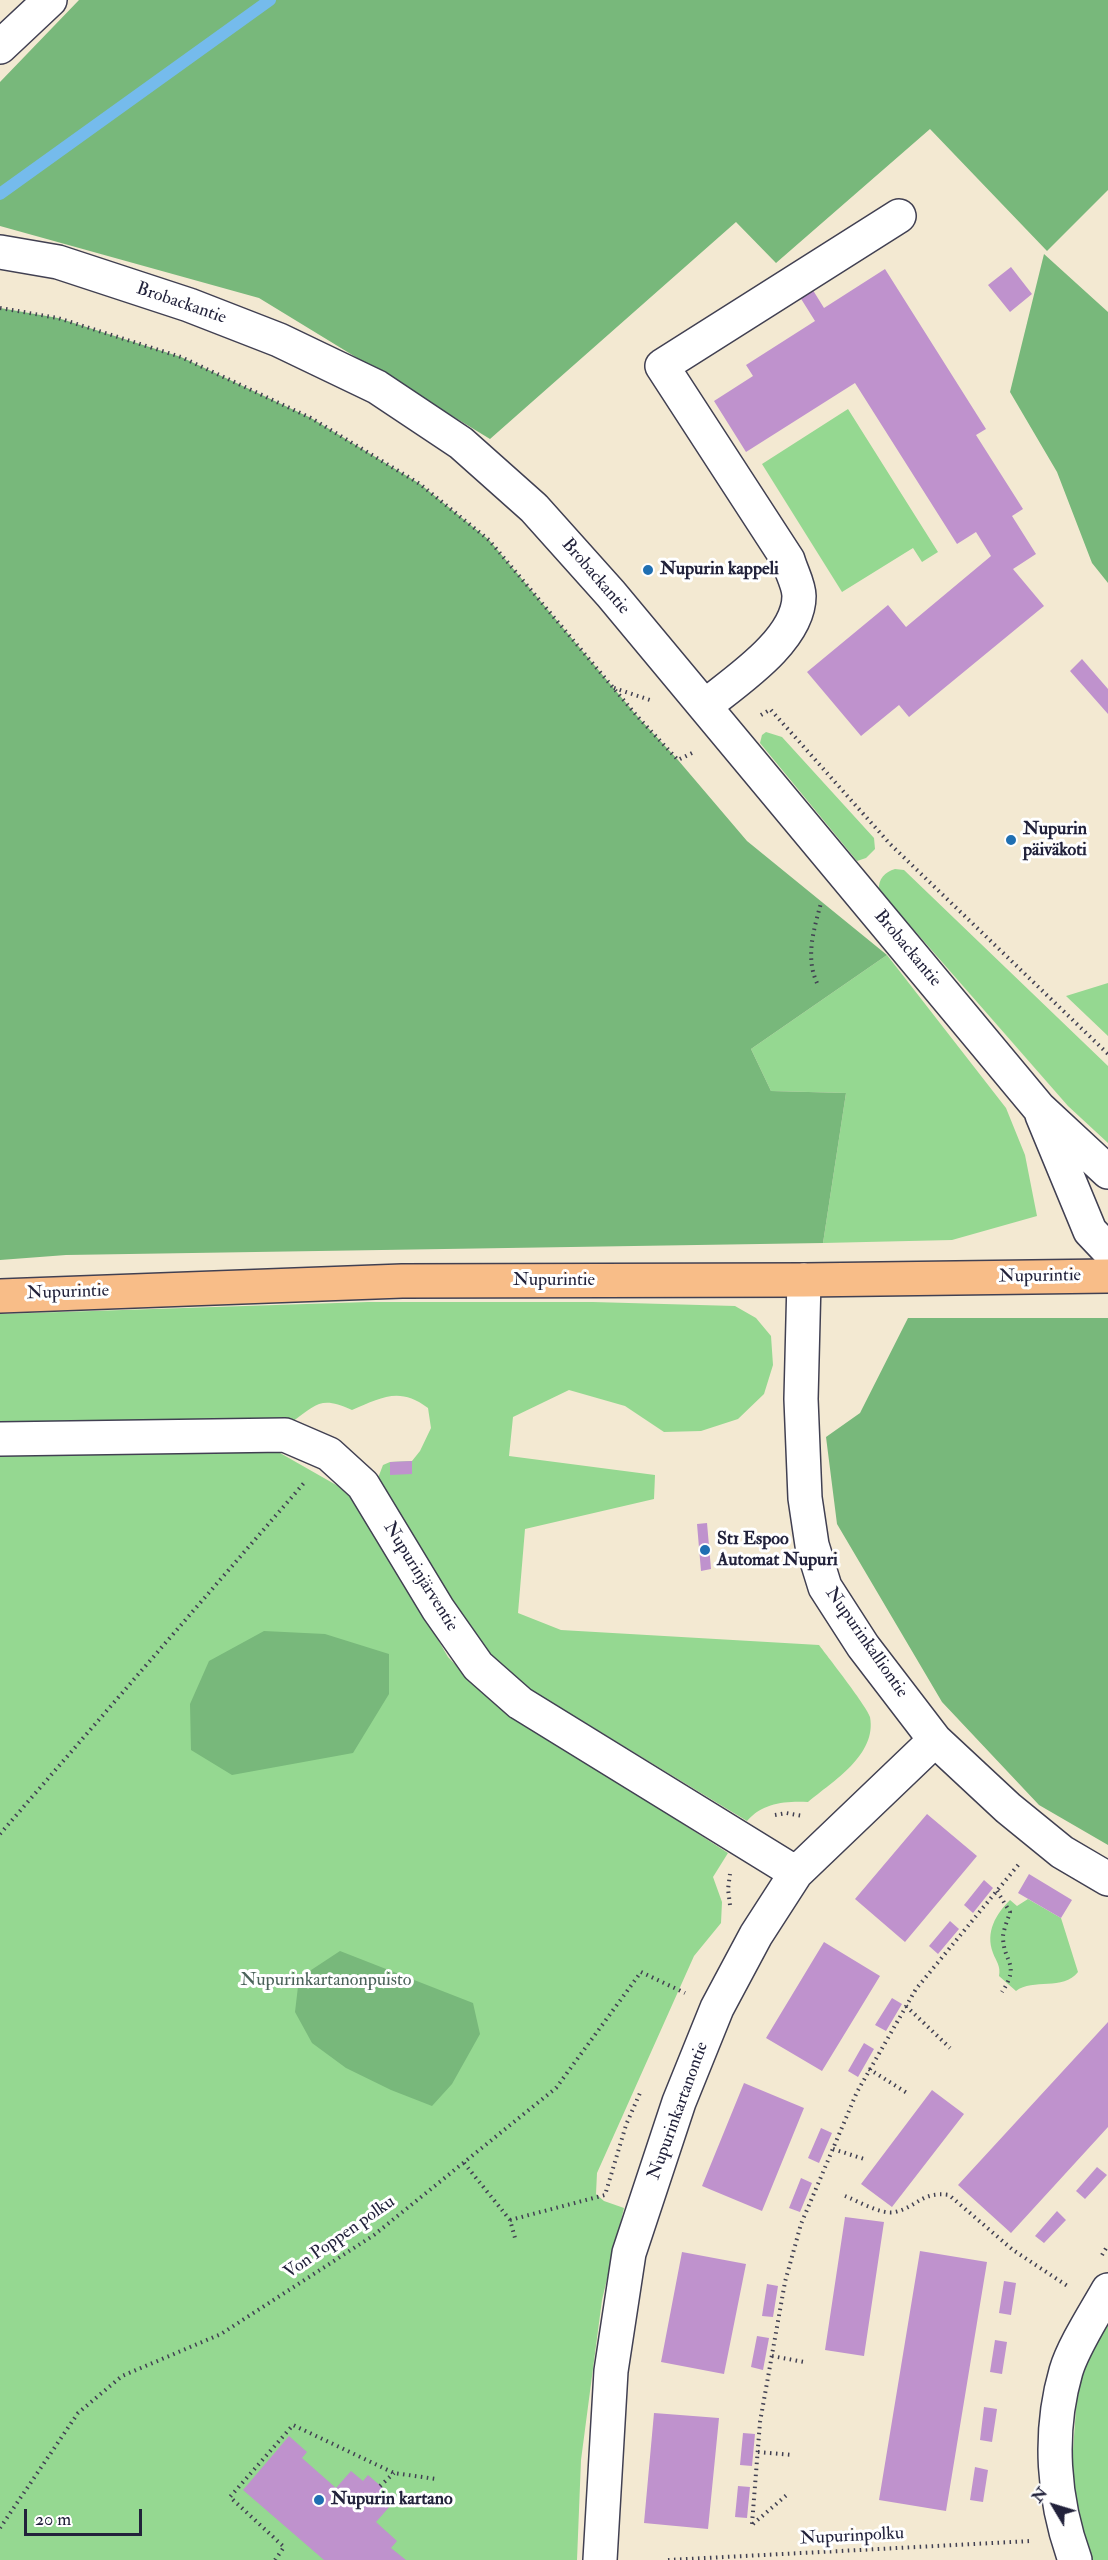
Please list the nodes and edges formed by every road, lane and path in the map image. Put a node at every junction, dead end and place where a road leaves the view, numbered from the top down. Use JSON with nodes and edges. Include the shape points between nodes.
{"nodes":[{"id":1,"x":50,"y":0,"type":"edge"},
{"id":2,"x":0,"y":47,"type":"edge"},
{"id":3,"x":898,"y":216,"type":"dead end"},
{"id":4,"x":0,"y":252,"type":"edge"},
{"id":5,"x":0,"y":308,"type":"edge"},
{"id":6,"x":705,"y":706,"type":"junction"},
{"id":7,"x":728,"y":734,"type":"junction"},
{"id":8,"x":849,"y":879,"type":"junction"},
{"id":9,"x":816,"y":983,"type":"dead end"},
{"id":10,"x":1108,"y":1054,"type":"edge"},
{"id":11,"x":1039,"y":1108,"type":"junction"},
{"id":12,"x":1108,"y":1172,"type":"edge"},
{"id":13,"x":1108,"y":1250,"type":"edge"},
{"id":14,"x":1108,"y":1276,"type":"edge"},
{"id":15,"x":804,"y":1280,"type":"junction"},
{"id":16,"x":0,"y":1296,"type":"edge"},
{"id":17,"x":0,"y":1439,"type":"edge"},
{"id":18,"x":329,"y":1454,"type":"junction"},
{"id":19,"x":935,"y":1740,"type":"junction"},
{"id":20,"x":0,"y":1834,"type":"edge"},
{"id":21,"x":1019,"y":1863,"type":"dead end"},
{"id":22,"x":796,"y":1873,"type":"junction"},
{"id":23,"x":1108,"y":1879,"type":"edge"},
{"id":24,"x":997,"y":1891,"type":"junction"},
{"id":25,"x":1002,"y":1992,"type":"dead end"},
{"id":26,"x":686,"y":1993,"type":"dead end"},
{"id":27,"x":906,"y":2006,"type":"junction"},
{"id":28,"x":950,"y":2048,"type":"dead end"},
{"id":29,"x":869,"y":2069,"type":"junction"},
{"id":30,"x":907,"y":2093,"type":"dead end"},
{"id":31,"x":832,"y":2149,"type":"junction"},
{"id":32,"x":864,"y":2159,"type":"dead end"},
{"id":33,"x":464,"y":2163,"type":"junction"},
{"id":34,"x":605,"y":2195,"type":"dead end"},
{"id":35,"x":845,"y":2196,"type":"dead end"},
{"id":36,"x":510,"y":2220,"type":"junction"},
{"id":37,"x":515,"y":2238,"type":"dead end"},
{"id":38,"x":1103,"y":2298,"type":"edge"},
{"id":39,"x":772,"y":2356,"type":"junction"},
{"id":40,"x":804,"y":2362,"type":"dead end"},
{"id":41,"x":758,"y":2452,"type":"junction"},
{"id":42,"x":794,"y":2456,"type":"dead end"},
{"id":43,"x":394,"y":2473,"type":"junction"},
{"id":44,"x":436,"y":2480,"type":"dead end"},
{"id":45,"x":380,"y":2486,"type":"dead end"},
{"id":46,"x":789,"y":2493,"type":"dead end"},
{"id":47,"x":0,"y":2528,"type":"edge"},
{"id":48,"x":1038,"y":2541,"type":"dead end"},
{"id":49,"x":275,"y":2560,"type":"edge"},
{"id":50,"x":600,"y":2560,"type":"edge"},
{"id":51,"x":668,"y":2560,"type":"edge"},
{"id":52,"x":1075,"y":2560,"type":"edge"}],
"edges":[{"from":1,"to":2,"type":"street"},
{"from":3,"to":6,"type":"street","via":[[662,366],[788,560],[799,596],[791,628],[765,657]]},
{"from":4,"to":6,"type":"street","name":"Brobackantie","via":[[58,262],[189,305],[279,340],[377,387],[461,443],[534,508]]},
{"from":5,"to":7,"type":"path","via":[[58,318],[181,357],[310,418],[420,484],[489,540],[678,760]]},
{"from":6,"to":7,"type":"street","name":"Brobackantie"},
{"from":7,"to":8,"type":"street","name":"Brobackantie"},
{"from":7,"to":10,"type":"path","via":[[771,710],[890,844]]},
{"from":8,"to":9,"type":"path","via":[[821,903],[810,945]]},
{"from":8,"to":11,"type":"street","name":"Brobackantie"},
{"from":11,"to":12,"type":"street","name":"Brobackantie"},
{"from":11,"to":13,"type":"street","name":"Brobackantie","via":[[1090,1231]]},
{"from":14,"to":15,"type":"main road","name":"Nupurintie"},
{"from":15,"to":16,"type":"main road","name":"Nupurintie","via":[[402,1281]]},
{"from":15,"to":19,"type":"street","name":"Nupurinkalliontie","via":[[801,1399],[805,1498],[812,1545],[825,1587],[863,1646]]},
{"from":17,"to":18,"type":"street","name":"Nupurinjärventie","via":[[285,1435]]},
{"from":18,"to":20,"type":"path"},
{"from":18,"to":22,"type":"street","name":"Nupurinjärventie","via":[[363,1485],[438,1609],[478,1666],[520,1702]]},
{"from":19,"to":22,"type":"street","name":"Nupurinkartanontie"},
{"from":19,"to":23,"type":"street","name":"Nupurinkalliontie","via":[[1062,1852]]},
{"from":21,"to":24,"type":"path"},
{"from":22,"to":50,"type":"street","name":"Nupurinkartanontie","via":[[756,1935],[717,2008],[679,2102],[629,2253],[611,2371]]},
{"from":24,"to":25,"type":"path","via":[[1011,1912],[1003,1936],[1011,1979]]},
{"from":24,"to":27,"type":"path"},
{"from":26,"to":33,"type":"path","name":"Von Poppen polku","via":[[641,1972],[556,2088]]},
{"from":27,"to":28,"type":"path"},
{"from":27,"to":29,"type":"path"},
{"from":29,"to":30,"type":"path"},
{"from":29,"to":31,"type":"path"},
{"from":31,"to":32,"type":"path"},
{"from":31,"to":39,"type":"path","via":[[801,2224],[785,2282]]},
{"from":33,"to":36,"type":"path"},
{"from":33,"to":47,"type":"path","name":"Von Poppen polku","via":[[374,2235],[221,2334],[122,2376],[78,2413]]},
{"from":34,"to":36,"type":"path"},
{"from":35,"to":38,"type":"path","via":[[894,2212],[921,2198],[949,2195],[1013,2250]]},
{"from":36,"to":37,"type":"path"},
{"from":38,"to":52,"type":"street","via":[[1066,2370],[1054,2439],[1058,2498]]},
{"from":39,"to":40,"type":"path"},
{"from":39,"to":41,"type":"path"},
{"from":41,"to":42,"type":"path"},
{"from":41,"to":46,"type":"path","via":[[752,2524]]},
{"from":43,"to":44,"type":"path"},
{"from":43,"to":45,"type":"path"},
{"from":43,"to":49,"type":"path","via":[[293,2425],[230,2497],[284,2547]]},
{"from":48,"to":51,"type":"path","name":"Nupurinpolku"}]}
